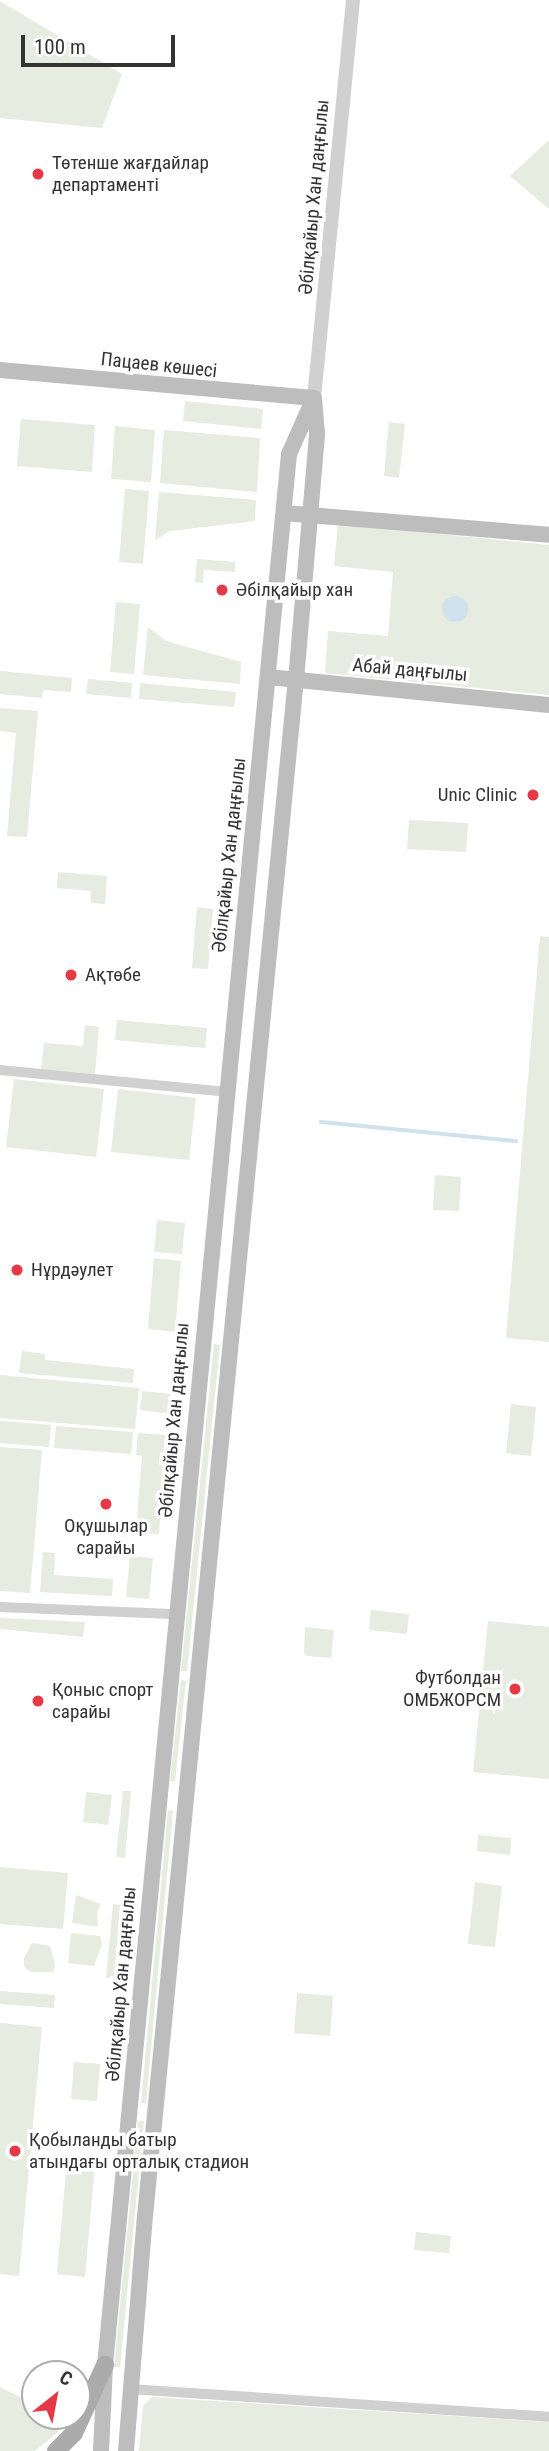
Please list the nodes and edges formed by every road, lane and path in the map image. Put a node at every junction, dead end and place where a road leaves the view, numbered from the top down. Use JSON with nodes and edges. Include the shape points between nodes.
{"nodes":[{"id":1,"x":353,"y":0,"type":"edge"},
{"id":2,"x":0,"y":370,"type":"edge"},
{"id":3,"x":314,"y":398,"type":"junction"},
{"id":4,"x":284,"y":513,"type":"junction"},
{"id":5,"x":310,"y":514,"type":"junction"},
{"id":6,"x":549,"y":535,"type":"edge"},
{"id":7,"x":268,"y":677,"type":"junction"},
{"id":8,"x":296,"y":680,"type":"junction"},
{"id":9,"x":549,"y":705,"type":"edge"},
{"id":10,"x":260,"y":754,"type":"junction"},
{"id":11,"x":288,"y":756,"type":"junction"},
{"id":12,"x":245,"y":902,"type":"junction"},
{"id":13,"x":273,"y":905,"type":"junction"},
{"id":14,"x":0,"y":1070,"type":"edge"},
{"id":15,"x":227,"y":1092,"type":"junction"},
{"id":16,"x":204,"y":1326,"type":"junction"},
{"id":17,"x":232,"y":1328,"type":"junction"},
{"id":18,"x":0,"y":1607,"type":"edge"},
{"id":19,"x":177,"y":1614,"type":"junction"},
{"id":20,"x":161,"y":1791,"type":"junction"},
{"id":21,"x":188,"y":1794,"type":"junction"},
{"id":22,"x":105,"y":2365,"type":"junction"},
{"id":23,"x":103,"y":2388,"type":"junction"},
{"id":24,"x":130,"y":2389,"type":"junction"},
{"id":25,"x":549,"y":2417,"type":"edge"},
{"id":26,"x":56,"y":2451,"type":"edge"},
{"id":27,"x":101,"y":2451,"type":"edge"},
{"id":28,"x":126,"y":2451,"type":"edge"}],
"edges":[{"from":1,"to":3,"type":"street","name":"Әбілқайыр Хан даңғылы"},
{"from":2,"to":3,"type":"main road","name":"Пацаев көшесі"},
{"from":3,"to":4,"type":"main road","name":"Әбілқайыр Хан даңғылы","via":[[289,454]]},
{"from":3,"to":5,"type":"main road","name":"Әбілқайыр Хан даңғылы","via":[[317,433]]},
{"from":4,"to":5,"type":"main road"},
{"from":4,"to":7,"type":"main road","name":"Әбілқайыр Хан даңғылы"},
{"from":5,"to":6,"type":"main road"},
{"from":5,"to":8,"type":"main road","name":"Әбілқайыр Хан даңғылы"},
{"from":7,"to":8,"type":"main road","name":"Абай даңғылы"},
{"from":7,"to":10,"type":"main road","name":"Әбілқайыр Хан даңғылы"},
{"from":8,"to":9,"type":"main road","name":"Абай даңғылы"},
{"from":8,"to":11,"type":"main road","name":"Әбілқайыр Хан даңғылы"},
{"from":10,"to":11,"type":"main road"},
{"from":10,"to":12,"type":"main road","name":"Әбілқайыр Хан даңғылы"},
{"from":11,"to":13,"type":"main road","name":"Әбілқайыр Хан даңғылы"},
{"from":12,"to":13,"type":"main road"},
{"from":12,"to":15,"type":"main road","name":"Әбілқайыр Хан даңғылы"},
{"from":13,"to":17,"type":"main road","name":"Әбілқайыр Хан даңғылы"},
{"from":14,"to":15,"type":"street"},
{"from":15,"to":16,"type":"main road","name":"Әбілқайыр Хан даңғылы"},
{"from":16,"to":17,"type":"main road"},
{"from":16,"to":19,"type":"main road","name":"Әбілқайыр Хан даңғылы"},
{"from":17,"to":21,"type":"main road","name":"Әбілқайыр Хан даңғылы"},
{"from":18,"to":19,"type":"street"},
{"from":19,"to":20,"type":"main road","name":"Әбілқайыр Хан даңғылы"},
{"from":20,"to":21,"type":"main road"},
{"from":20,"to":22,"type":"main road","name":"Әбілқайыр Хан даңғылы"},
{"from":21,"to":24,"type":"main road","name":"Әбілқайыр Хан даңғылы"},
{"from":22,"to":23,"type":"main road","name":"Әбілқайыр Хан даңғылы"},
{"from":22,"to":26,"type":"main road","via":[[74,2433]]},
{"from":23,"to":24,"type":"main road"},
{"from":23,"to":27,"type":"main road","name":"Әбілқайыр Хан даңғылы"},
{"from":24,"to":25,"type":"street"},
{"from":24,"to":28,"type":"main road","name":"Әбілқайыр Хан даңғылы"}]}
